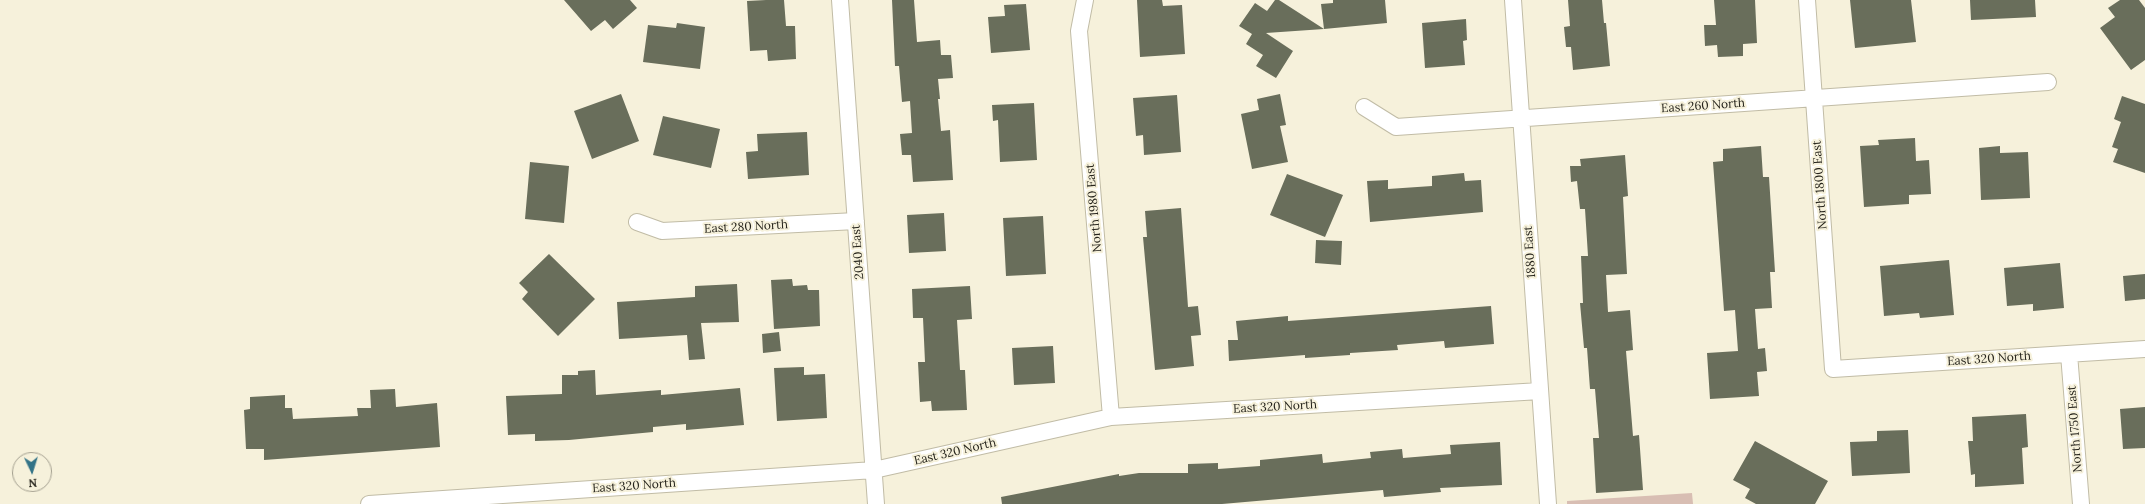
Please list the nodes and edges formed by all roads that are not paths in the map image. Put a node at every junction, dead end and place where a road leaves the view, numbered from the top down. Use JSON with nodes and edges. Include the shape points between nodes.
{"nodes":[{"id":1,"x":840,"y":0,"type":"edge"},
{"id":2,"x":1084,"y":0,"type":"edge"},
{"id":3,"x":1513,"y":0,"type":"edge"},
{"id":4,"x":1807,"y":0,"type":"edge"},
{"id":5,"x":2048,"y":82,"type":"dead end"},
{"id":6,"x":1814,"y":98,"type":"junction"},
{"id":7,"x":1364,"y":107,"type":"dead end"},
{"id":8,"x":1521,"y":118,"type":"junction"},
{"id":9,"x":856,"y":221,"type":"junction"},
{"id":10,"x":637,"y":222,"type":"dead end"},
{"id":11,"x":2145,"y":349,"type":"edge"},
{"id":12,"x":2069,"y":354,"type":"junction"},
{"id":13,"x":1833,"y":369,"type":"joint"},
{"id":14,"x":1540,"y":391,"type":"junction"},
{"id":15,"x":1111,"y":417,"type":"junction"},
{"id":16,"x":874,"y":470,"type":"junction"},
{"id":17,"x":573,"y":497,"type":"edge"},
{"id":18,"x":369,"y":504,"type":"edge"},
{"id":19,"x":876,"y":504,"type":"edge"},
{"id":20,"x":1548,"y":504,"type":"edge"},
{"id":21,"x":2081,"y":504,"type":"edge"}],
"edges":[{"from":1,"to":9,"type":"street","name":"2040 East"},
{"from":2,"to":15,"type":"street","name":"North 1980 East","via":[[1079,30]]},
{"from":3,"to":8,"type":"street","name":"1880 East"},
{"from":4,"to":6,"type":"street","name":"North 1800 East"},
{"from":5,"to":6,"type":"street","name":"East 260 North"},
{"from":6,"to":8,"type":"street","name":"East 260 North"},
{"from":6,"to":13,"type":"street","name":"North 1800 East"},
{"from":7,"to":8,"type":"street","name":"East 260 North","via":[[1396,127]]},
{"from":8,"to":14,"type":"street","name":"1880 East"},
{"from":9,"to":10,"type":"street","name":"East 280 North","via":[[662,231]]},
{"from":9,"to":16,"type":"street","name":"2040 East"},
{"from":11,"to":12,"type":"street","name":"East 320 North"},
{"from":12,"to":13,"type":"street","name":"East 320 North"},
{"from":12,"to":21,"type":"street","name":"North 1750 East"},
{"from":14,"to":15,"type":"street","name":"East 320 North"},
{"from":14,"to":20,"type":"street","name":"1880 East"},
{"from":15,"to":16,"type":"street","name":"East 320 North"},
{"from":16,"to":17,"type":"street","name":"East 320 North"},
{"from":16,"to":19,"type":"street","name":"2040 East"},
{"from":17,"to":18,"type":"street","name":"East 320 North"}]}
